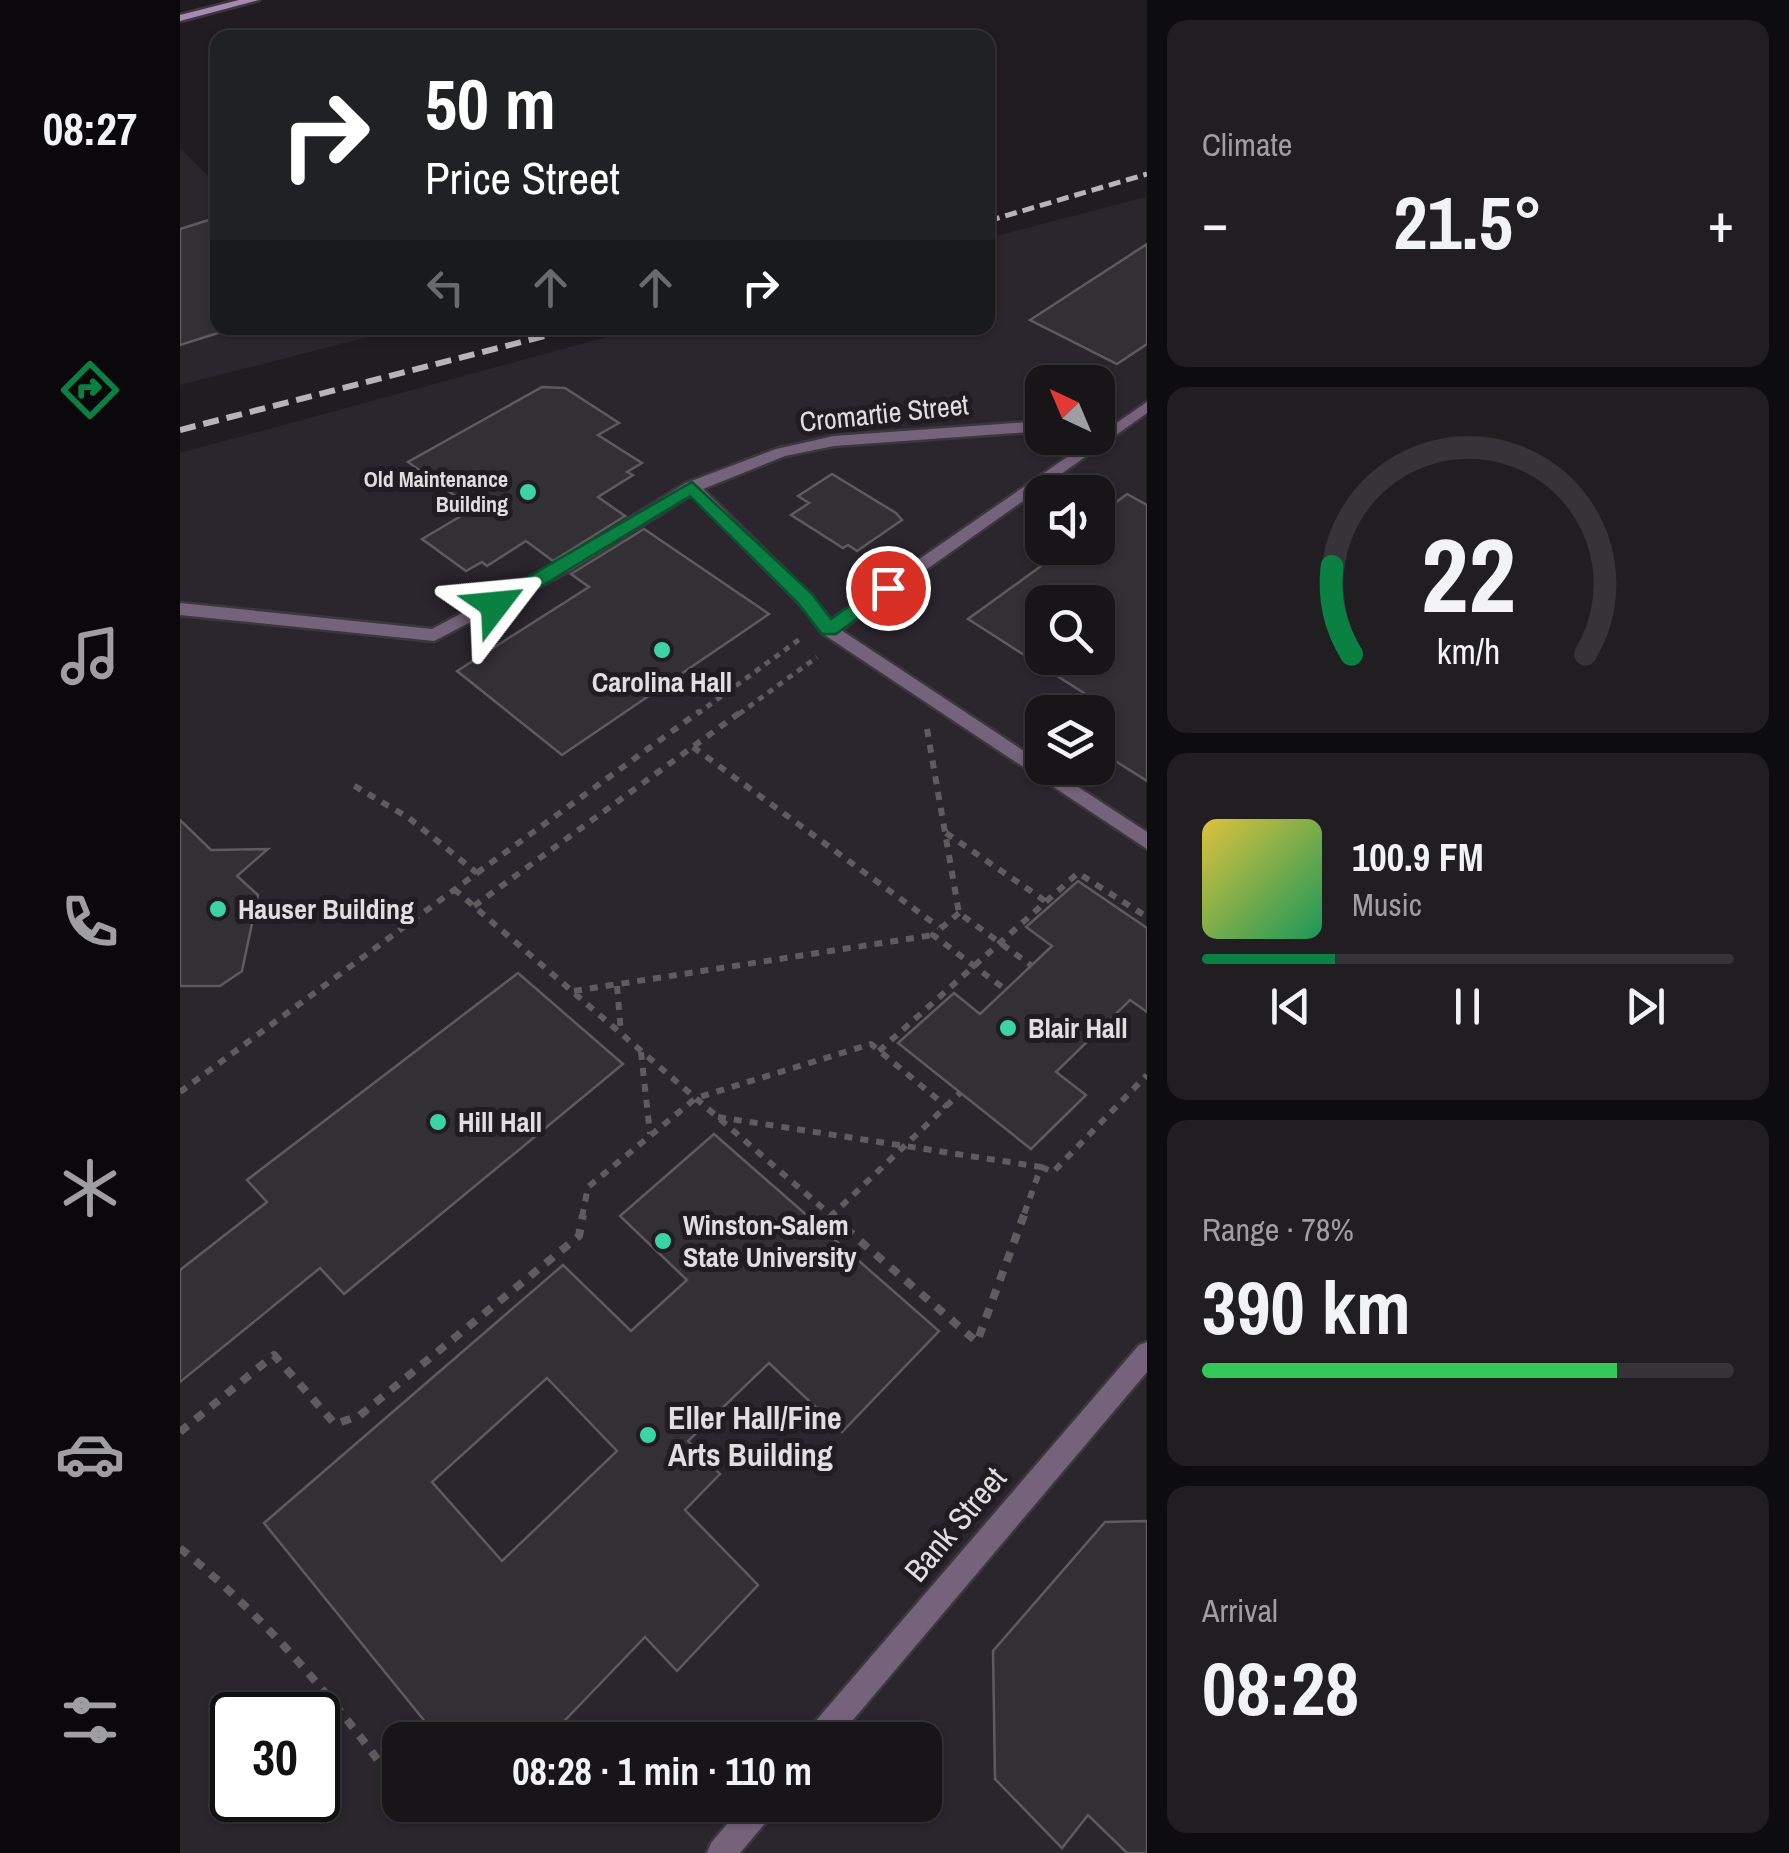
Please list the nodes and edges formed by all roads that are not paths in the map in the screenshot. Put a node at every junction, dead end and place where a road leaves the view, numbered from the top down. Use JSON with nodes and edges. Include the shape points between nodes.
{"nodes":[{"id":1,"x":253,"y":0,"type":"edge"},
{"id":2,"x":180,"y":18,"type":"edge"},
{"id":3,"x":1146,"y":406,"type":"edge"},
{"id":4,"x":1128,"y":420,"type":"junction"},
{"id":5,"x":1115,"y":421,"type":"edge"},
{"id":6,"x":1025,"y":427,"type":"edge"},
{"id":7,"x":692,"y":487,"type":"junction"},
{"id":8,"x":180,"y":609,"type":"edge"},
{"id":9,"x":826,"y":626,"type":"junction"},
{"id":10,"x":1146,"y":842,"type":"edge"},
{"id":11,"x":1146,"y":1354,"type":"edge"},
{"id":12,"x":833,"y":1722,"type":"edge"},
{"id":13,"x":748,"y":1822,"type":"edge"},
{"id":14,"x":722,"y":1853,"type":"edge"}],
"edges":[{"from":1,"to":2,"type":"street"},
{"from":3,"to":4,"type":"street"},
{"from":4,"to":5,"type":"street"},
{"from":4,"to":9,"type":"street"},
{"from":6,"to":7,"type":"street","name":"Cromartie Street","via":[[834,441],[781,452]]},
{"from":7,"to":8,"type":"street","name":"Cromartie Street","via":[[565,566],[434,635]]},
{"from":7,"to":9,"type":"street"},
{"from":9,"to":10,"type":"street"},
{"from":11,"to":12,"type":"street","name":"Bank Street"},
{"from":13,"to":14,"type":"street"}]}
